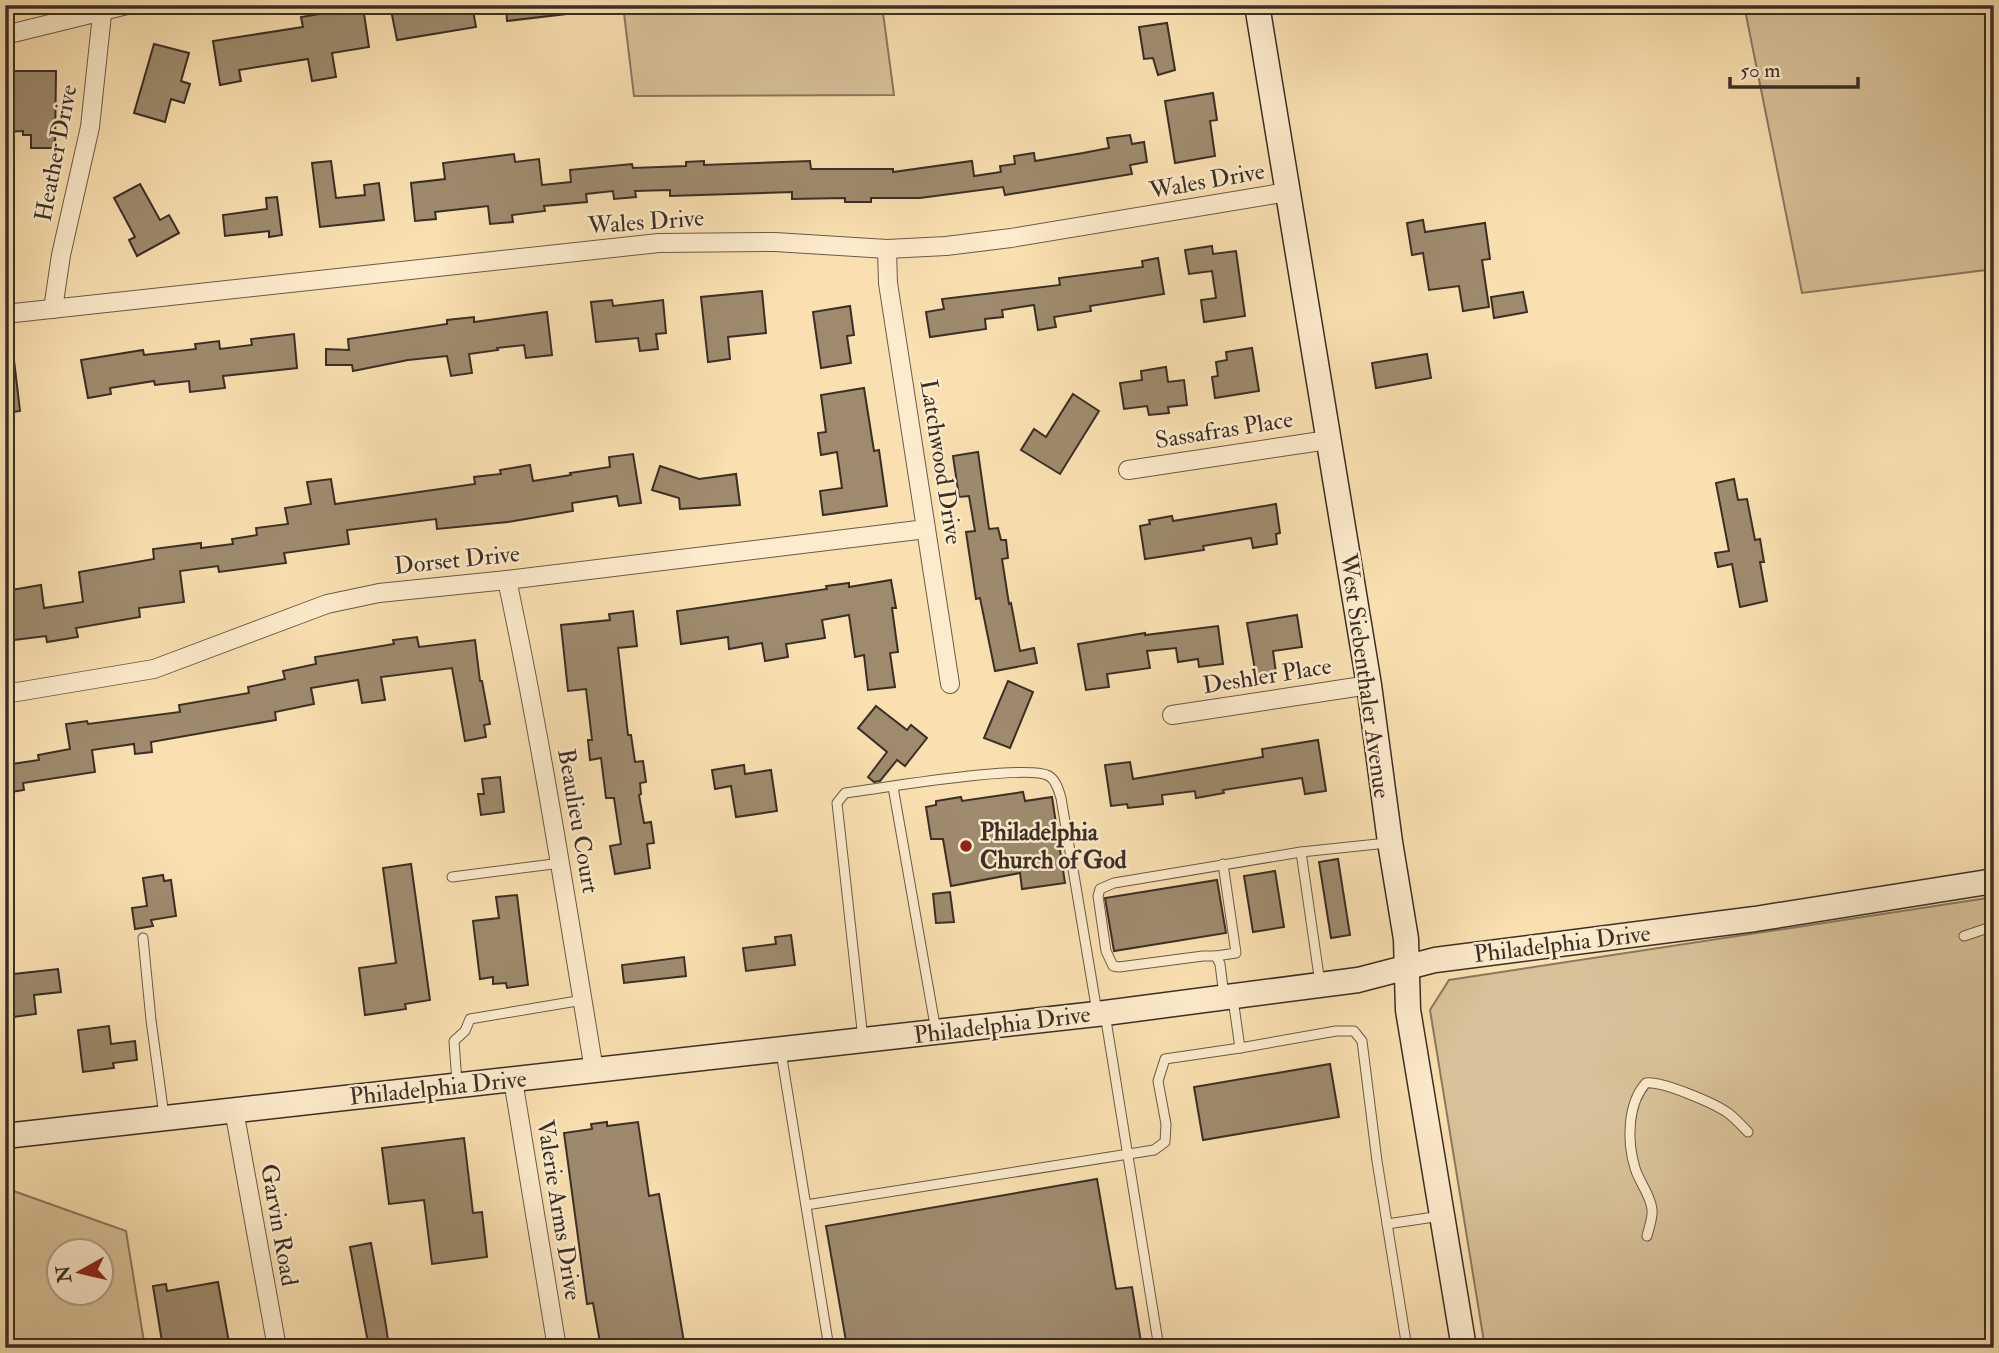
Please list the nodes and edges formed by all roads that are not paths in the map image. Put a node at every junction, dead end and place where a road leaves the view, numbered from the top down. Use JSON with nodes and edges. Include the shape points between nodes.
{"nodes":[{"id":1,"x":127,"y":5,"type":"edge"},
{"id":2,"x":1257,"y":5,"type":"edge"},
{"id":3,"x":103,"y":8,"type":"edge"},
{"id":4,"x":5,"y":35,"type":"edge"},
{"id":5,"x":1288,"y":192,"type":"junction"},
{"id":6,"x":887,"y":249,"type":"junction"},
{"id":7,"x":53,"y":309,"type":"junction"},
{"id":8,"x":5,"y":314,"type":"edge"},
{"id":9,"x":1328,"y":440,"type":"junction"},
{"id":10,"x":1128,"y":470,"type":"dead end"},
{"id":11,"x":926,"y":529,"type":"junction"},
{"id":12,"x":507,"y":580,"type":"junction"},
{"id":13,"x":950,"y":684,"type":"dead end"},
{"id":14,"x":1369,"y":685,"type":"junction"},
{"id":15,"x":5,"y":694,"type":"edge"},
{"id":16,"x":1172,"y":715,"type":"dead end"},
{"id":17,"x":893,"y":787,"type":"junction"},
{"id":18,"x":1390,"y":842,"type":"junction"},
{"id":19,"x":1301,"y":852,"type":"junction"},
{"id":20,"x":561,"y":863,"type":"junction"},
{"id":21,"x":1223,"y":864,"type":"junction"},
{"id":22,"x":452,"y":877,"type":"dead end"},
{"id":23,"x":1994,"y":881,"type":"edge"},
{"id":24,"x":1994,"y":926,"type":"edge"},
{"id":25,"x":1964,"y":936,"type":"dead end"},
{"id":26,"x":143,"y":938,"type":"dead end"},
{"id":27,"x":1216,"y":956,"type":"junction"},
{"id":28,"x":1408,"y":967,"type":"junction"},
{"id":29,"x":1321,"y":985,"type":"junction"},
{"id":30,"x":1228,"y":997,"type":"junction"},
{"id":31,"x":583,"y":1000,"type":"junction"},
{"id":32,"x":1101,"y":1013,"type":"junction"},
{"id":33,"x":936,"y":1033,"type":"junction"},
{"id":34,"x":863,"y":1041,"type":"junction"},
{"id":35,"x":1240,"y":1048,"type":"junction"},
{"id":36,"x":781,"y":1050,"type":"junction"},
{"id":37,"x":594,"y":1070,"type":"junction"},
{"id":38,"x":513,"y":1080,"type":"junction"},
{"id":39,"x":458,"y":1086,"type":"junction"},
{"id":40,"x":234,"y":1110,"type":"junction"},
{"id":41,"x":164,"y":1118,"type":"junction"},
{"id":42,"x":1748,"y":1132,"type":"dead end"},
{"id":43,"x":5,"y":1136,"type":"edge"},
{"id":44,"x":1128,"y":1155,"type":"junction"},
{"id":45,"x":806,"y":1205,"type":"junction"},
{"id":46,"x":1443,"y":1216,"type":"junction"},
{"id":47,"x":1387,"y":1224,"type":"junction"},
{"id":48,"x":1647,"y":1236,"type":"dead end"},
{"id":49,"x":277,"y":1348,"type":"edge"},
{"id":50,"x":557,"y":1348,"type":"edge"},
{"id":51,"x":829,"y":1348,"type":"edge"},
{"id":52,"x":1159,"y":1348,"type":"edge"},
{"id":53,"x":1407,"y":1348,"type":"edge"},
{"id":54,"x":1464,"y":1348,"type":"edge"}],
"edges":[{"from":1,"to":3,"type":"street"},
{"from":2,"to":5,"type":"main road","name":"West Siebenthaler Avenue"},
{"from":3,"to":4,"type":"street"},
{"from":3,"to":7,"type":"street","name":"Heather Drive","via":[[90,127]]},
{"from":5,"to":6,"type":"street","name":"Wales Drive","via":[[1011,238]]},
{"from":5,"to":9,"type":"main road","name":"West Siebenthaler Avenue"},
{"from":6,"to":7,"type":"street","name":"Wales Drive","via":[[775,242],[659,243]]},
{"from":6,"to":11,"type":"street","name":"Latchwood Drive","via":[[888,284]]},
{"from":7,"to":8,"type":"street","name":"Wales Drive"},
{"from":9,"to":10,"type":"street","name":"Sassafras Place"},
{"from":9,"to":14,"type":"main road","name":"West Siebenthaler Avenue"},
{"from":11,"to":12,"type":"street","name":"Dorset Drive"},
{"from":11,"to":13,"type":"street","name":"Latchwood Drive"},
{"from":12,"to":15,"type":"street","name":"Dorset Drive","via":[[345,599],[154,669]]},
{"from":12,"to":20,"type":"street","name":"Beaulieu Court"},
{"from":14,"to":16,"type":"street","name":"Deshler Place"},
{"from":14,"to":18,"type":"main road","name":"West Siebenthaler Avenue"},
{"from":17,"to":32,"type":"lane","via":[[1033,771],[1056,783]]},
{"from":17,"to":33,"type":"lane"},
{"from":17,"to":34,"type":"lane","via":[[845,793],[836,803]]},
{"from":18,"to":19,"type":"lane"},
{"from":18,"to":28,"type":"main road","name":"West Siebenthaler Avenue"},
{"from":19,"to":21,"type":"lane"},
{"from":19,"to":29,"type":"lane"},
{"from":20,"to":22,"type":"lane"},
{"from":20,"to":31,"type":"street","name":"Beaulieu Court"},
{"from":21,"to":27,"type":"lane","via":[[1236,953]]},
{"from":21,"to":27,"type":"lane","via":[[1106,885],[1098,896],[1113,966]]},
{"from":23,"to":28,"type":"main road","name":"Philadelphia Drive"},
{"from":24,"to":25,"type":"lane"},
{"from":26,"to":41,"type":"lane"},
{"from":27,"to":30,"type":"lane"},
{"from":28,"to":29,"type":"main road","name":"Philadelphia Drive"},
{"from":28,"to":46,"type":"main road","name":"West Siebenthaler Avenue","via":[[1408,1010]]},
{"from":29,"to":30,"type":"main road","name":"Philadelphia Drive"},
{"from":30,"to":32,"type":"main road","name":"Philadelphia Drive"},
{"from":30,"to":35,"type":"lane"},
{"from":31,"to":37,"type":"street","name":"Beaulieu Court"},
{"from":31,"to":39,"type":"lane","via":[[470,1019],[454,1041]]},
{"from":32,"to":33,"type":"main road","name":"Philadelphia Drive"},
{"from":32,"to":44,"type":"lane"},
{"from":33,"to":34,"type":"main road","name":"Philadelphia Drive"},
{"from":34,"to":36,"type":"main road","name":"Philadelphia Drive"},
{"from":35,"to":44,"type":"lane","via":[[1165,1059],[1158,1081],[1165,1142],[1154,1150]]},
{"from":35,"to":47,"type":"lane","via":[[1354,1031],[1362,1041]]},
{"from":36,"to":37,"type":"main road","name":"Philadelphia Drive"},
{"from":36,"to":45,"type":"lane"},
{"from":37,"to":38,"type":"main road","name":"Philadelphia Drive"},
{"from":38,"to":39,"type":"main road","name":"Philadelphia Drive"},
{"from":38,"to":50,"type":"street","name":"Valerie Arms Drive"},
{"from":39,"to":40,"type":"main road","name":"Philadelphia Drive"},
{"from":40,"to":41,"type":"main road","name":"Philadelphia Drive"},
{"from":40,"to":49,"type":"street","name":"Garvin Road"},
{"from":41,"to":43,"type":"main road","name":"Philadelphia Drive"},
{"from":42,"to":48,"type":"lane","via":[[1712,1105],[1667,1084],[1646,1083],[1635,1101],[1630,1140],[1635,1170],[1652,1211]]},
{"from":44,"to":45,"type":"lane"},
{"from":44,"to":52,"type":"lane"},
{"from":45,"to":51,"type":"lane"},
{"from":46,"to":47,"type":"lane"},
{"from":46,"to":54,"type":"main road","name":"West Siebenthaler Avenue"},
{"from":47,"to":53,"type":"lane"}]}
